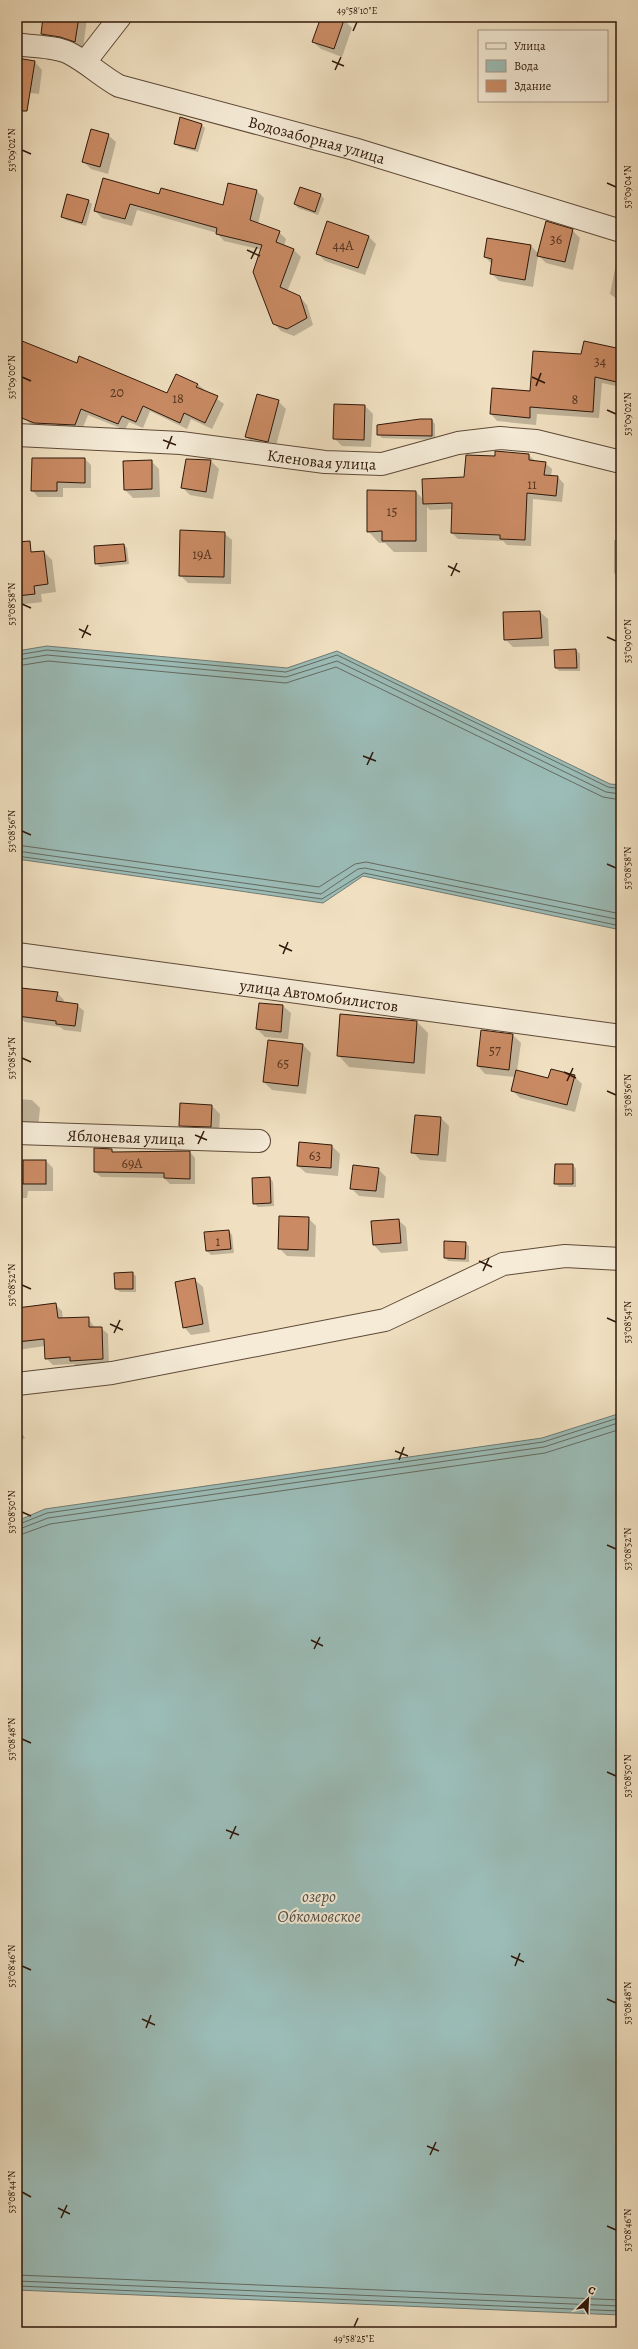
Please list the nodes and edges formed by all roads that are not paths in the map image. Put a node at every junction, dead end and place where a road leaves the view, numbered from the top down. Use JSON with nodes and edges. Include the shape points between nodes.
{"nodes":[{"id":1,"x":120,"y":17,"type":"edge"},
{"id":2,"x":17,"y":44,"type":"edge"},
{"id":3,"x":85,"y":62,"type":"junction"},
{"id":4,"x":621,"y":231,"type":"edge"},
{"id":5,"x":17,"y":435,"type":"edge"},
{"id":6,"x":621,"y":462,"type":"edge"},
{"id":7,"x":17,"y":954,"type":"edge"},
{"id":8,"x":621,"y":1036,"type":"edge"},
{"id":9,"x":17,"y":1132,"type":"edge"},
{"id":10,"x":259,"y":1141,"type":"dead end"},
{"id":11,"x":621,"y":1259,"type":"edge"},
{"id":12,"x":17,"y":1384,"type":"edge"}],
"edges":[{"from":1,"to":3,"type":"street"},
{"from":2,"to":3,"type":"street","name":"Водозаборная улица","via":[[67,52]]},
{"from":3,"to":4,"type":"street","name":"Водозаборная улица","via":[[104,78],[119,86],[354,149]]},
{"from":5,"to":6,"type":"street","name":"Кленовая улица","via":[[180,442],[325,462],[382,464],[458,443],[500,438],[536,441]]},
{"from":7,"to":8,"type":"street","name":"улица Автомобилистов"},
{"from":9,"to":10,"type":"street","name":"Яблоневая улица"},
{"from":11,"to":12,"type":"street","via":[[565,1256],[503,1264],[385,1320],[112,1374]]}]}
